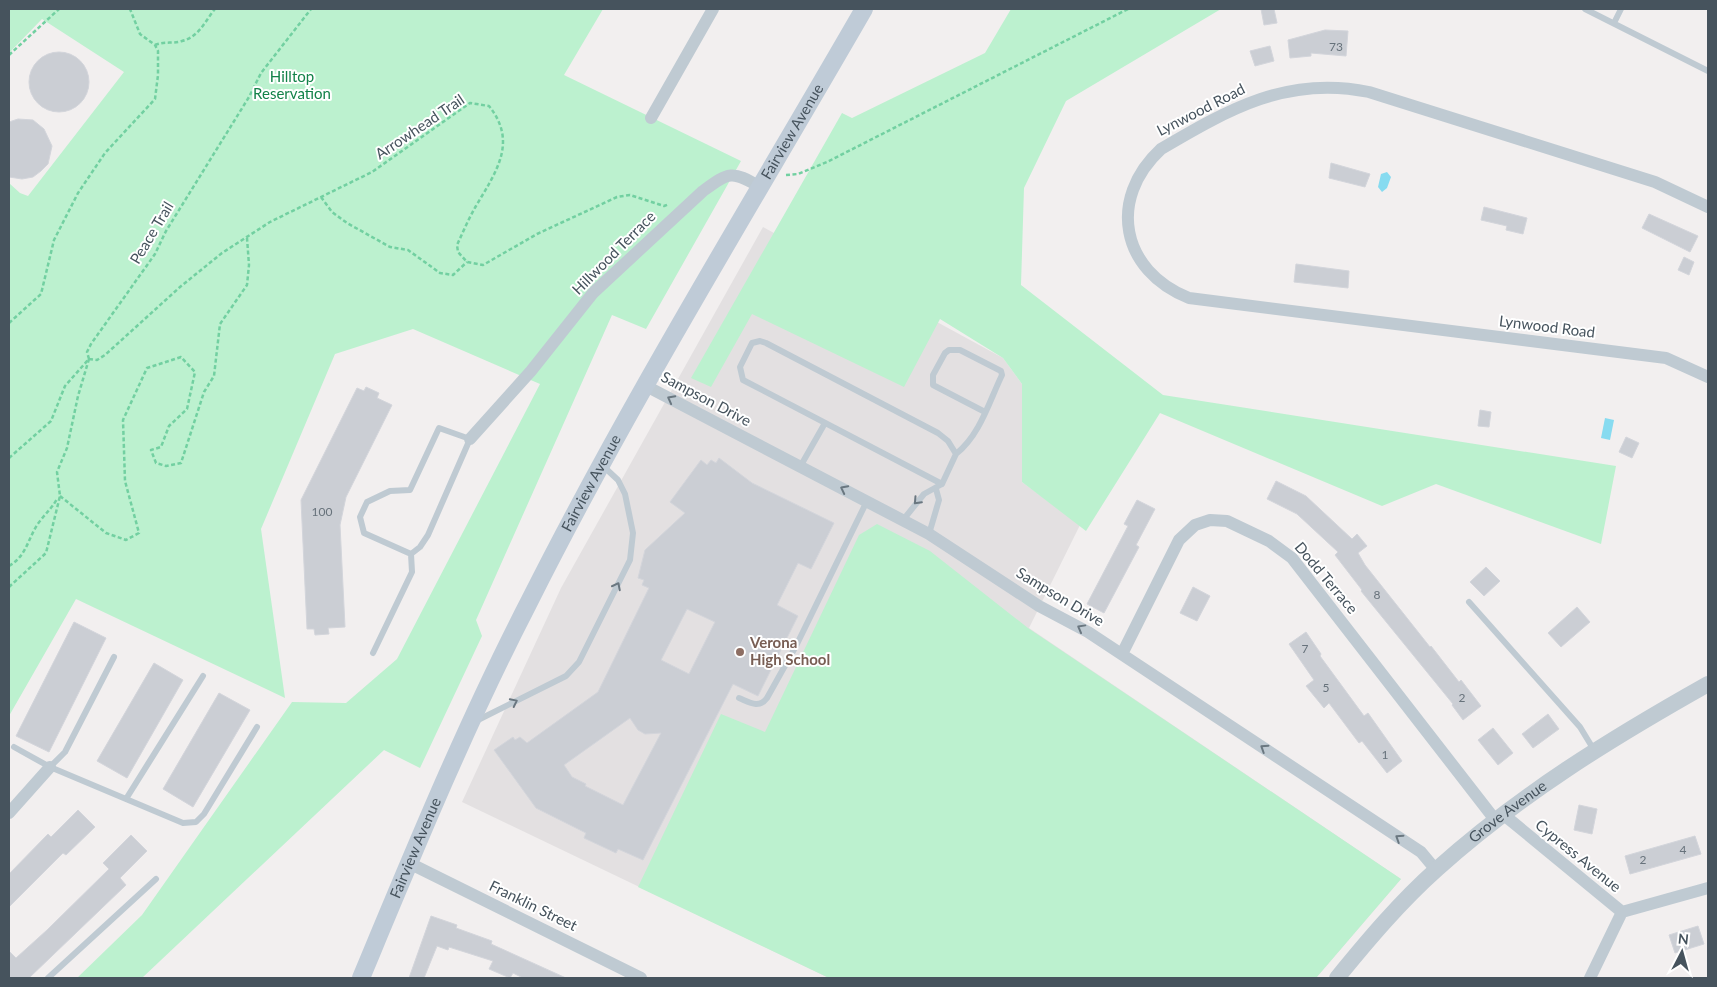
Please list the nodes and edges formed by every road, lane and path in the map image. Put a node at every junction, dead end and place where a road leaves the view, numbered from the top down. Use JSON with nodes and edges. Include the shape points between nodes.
{"nodes":[{"id":1,"x":59,"y":9,"type":"edge"},
{"id":2,"x":130,"y":9,"type":"edge"},
{"id":3,"x":215,"y":9,"type":"edge"},
{"id":4,"x":311,"y":9,"type":"edge"},
{"id":5,"x":713,"y":9,"type":"edge"},
{"id":6,"x":864,"y":9,"type":"edge"},
{"id":7,"x":1128,"y":9,"type":"edge"},
{"id":8,"x":1585,"y":9,"type":"edge"},
{"id":9,"x":1621,"y":9,"type":"edge"},
{"id":10,"x":1614,"y":23,"type":"junction"},
{"id":11,"x":155,"y":45,"type":"junction"},
{"id":12,"x":9,"y":55,"type":"edge"},
{"id":13,"x":1708,"y":71,"type":"edge"},
{"id":14,"x":651,"y":118,"type":"dead end"},
{"id":15,"x":764,"y":182,"type":"junction"},
{"id":16,"x":321,"y":197,"type":"junction"},
{"id":17,"x":671,"y":204,"type":"dead end"},
{"id":18,"x":1708,"y":207,"type":"edge"},
{"id":19,"x":246,"y":238,"type":"junction"},
{"id":20,"x":467,"y":262,"type":"junction"},
{"id":21,"x":9,"y":323,"type":"edge"},
{"id":22,"x":90,"y":358,"type":"junction"},
{"id":23,"x":1708,"y":377,"type":"edge"},
{"id":24,"x":646,"y":386,"type":"junction"},
{"id":25,"x":985,"y":412,"type":"junction"},
{"id":26,"x":825,"y":423,"type":"junction"},
{"id":27,"x":470,"y":439,"type":"junction"},
{"id":28,"x":956,"y":454,"type":"junction"},
{"id":29,"x":9,"y":458,"type":"edge"},
{"id":30,"x":602,"y":466,"type":"junction"},
{"id":31,"x":800,"y":467,"type":"junction"},
{"id":32,"x":942,"y":484,"type":"junction"},
{"id":33,"x":936,"y":489,"type":"junction"},
{"id":34,"x":60,"y":496,"type":"junction"},
{"id":35,"x":867,"y":501,"type":"junction"},
{"id":36,"x":903,"y":520,"type":"junction"},
{"id":37,"x":929,"y":534,"type":"junction"},
{"id":38,"x":411,"y":554,"type":"junction"},
{"id":39,"x":9,"y":566,"type":"edge"},
{"id":40,"x":9,"y":587,"type":"edge"},
{"id":41,"x":1469,"y":602,"type":"dead end"},
{"id":42,"x":373,"y":653,"type":"dead end"},
{"id":43,"x":1122,"y":654,"type":"junction"},
{"id":44,"x":114,"y":658,"type":"dead end"},
{"id":45,"x":203,"y":676,"type":"dead end"},
{"id":46,"x":1708,"y":684,"type":"edge"},
{"id":47,"x":739,"y":698,"type":"dead end"},
{"id":48,"x":470,"y":723,"type":"junction"},
{"id":49,"x":257,"y":727,"type":"dead end"},
{"id":50,"x":14,"y":748,"type":"dead end"},
{"id":51,"x":1594,"y":750,"type":"junction"},
{"id":52,"x":50,"y":767,"type":"junction"},
{"id":53,"x":126,"y":799,"type":"junction"},
{"id":54,"x":9,"y":813,"type":"edge"},
{"id":55,"x":1500,"y":818,"type":"junction"},
{"id":56,"x":409,"y":863,"type":"junction"},
{"id":57,"x":1436,"y":870,"type":"junction"},
{"id":58,"x":156,"y":878,"type":"dead end"},
{"id":59,"x":1708,"y":888,"type":"edge"},
{"id":60,"x":1622,"y":912,"type":"junction"},
{"id":61,"x":48,"y":978,"type":"edge"},
{"id":62,"x":362,"y":978,"type":"edge"},
{"id":63,"x":641,"y":978,"type":"edge"},
{"id":64,"x":1337,"y":978,"type":"edge"},
{"id":65,"x":1590,"y":978,"type":"edge"}],
"edges":[{"from":1,"to":12,"type":"path"},
{"from":2,"to":11,"type":"path","via":[[140,34]]},
{"from":3,"to":11,"type":"path","via":[[192,37],[181,42],[164,41]]},
{"from":4,"to":22,"type":"path","name":"Peace Trail","via":[[262,73],[155,254],[91,344],[87,352]]},
{"from":5,"to":14,"type":"street"},
{"from":6,"to":15,"type":"main road","name":"Fairview Avenue"},
{"from":7,"to":15,"type":"path","via":[[827,162],[798,174]]},
{"from":8,"to":10,"type":"lane"},
{"from":9,"to":10,"type":"lane"},
{"from":10,"to":13,"type":"lane"},
{"from":11,"to":21,"type":"path","via":[[159,66],[155,99],[105,154],[78,193],[54,240],[40,294]]},
{"from":15,"to":24,"type":"main road","name":"Fairview Avenue"},
{"from":15,"to":27,"type":"street","name":"Hillwood Terrace","via":[[732,174],[703,191],[593,293],[531,371]]},
{"from":16,"to":19,"type":"path","name":"Arrowhead Trail","via":[[270,222]]},
{"from":16,"to":20,"type":"path","via":[[332,212],[347,223],[390,247],[408,250],[440,273],[452,275]]},
{"from":16,"to":20,"type":"path","name":"Arrowhead Trail","via":[[372,172],[470,103],[489,106],[499,118],[504,135],[501,159],[457,245],[458,252]]},
{"from":17,"to":20,"type":"path","via":[[664,206],[630,195],[617,197],[537,234],[483,265]]},
{"from":18,"to":23,"type":"street","name":"Lynwood Road","via":[[1655,182],[1369,92],[1316,86],[1259,98],[1161,149],[1136,180],[1129,201],[1128,222],[1135,252],[1148,272],[1166,287],[1189,298],[1666,358]]},
{"from":19,"to":22,"type":"path","name":"Arrowhead Trail","via":[[222,252],[180,287],[105,356],[97,360]]},
{"from":19,"to":34,"type":"path","via":[[247,285],[220,324],[214,376],[204,392],[181,463],[166,466],[156,463],[151,450],[161,447],[169,426],[187,408],[195,372],[181,357],[147,368],[126,410],[122,440],[125,481],[139,533],[126,540],[106,533]]},
{"from":22,"to":29,"type":"path","name":"Peace Trail","via":[[65,386],[51,421]]},
{"from":22,"to":34,"type":"path","via":[[67,448],[57,472]]},
{"from":24,"to":30,"type":"main road","name":"Fairview Avenue"},
{"from":31,"to":24,"type":"street","name":"Sampson Drive","one_way":true},
{"from":25,"to":25,"type":"lane","via":[[1001,371],[960,350],[949,350],[933,375],[933,385]]},
{"from":25,"to":28,"type":"lane","via":[[970,442]]},
{"from":26,"to":28,"type":"lane","via":[[743,380],[740,367],[752,343],[766,343],[938,433]]},
{"from":26,"to":31,"type":"lane"},
{"from":26,"to":32,"type":"lane"},
{"from":27,"to":38,"type":"lane","via":[[428,534]]},
{"from":27,"to":38,"type":"lane","via":[[439,428],[410,490],[390,491],[367,502],[360,517],[364,533]]},
{"from":28,"to":32,"type":"lane"},
{"from":30,"to":48,"type":"main road","name":"Fairview Avenue","via":[[528,602]]},
{"from":48,"to":30,"type":"lane","one_way":true,"via":[[566,676],[579,662],[630,560],[634,542],[622,486]]},
{"from":35,"to":31,"type":"street","name":"Sampson Drive","one_way":true},
{"from":32,"to":33,"type":"lane"},
{"from":33,"to":36,"type":"lane","one_way":true,"via":[[924,494]]},
{"from":33,"to":37,"type":"lane","via":[[938,500]]},
{"from":34,"to":39,"type":"path","via":[[39,521],[27,549]]},
{"from":34,"to":40,"type":"path","via":[[46,553]]},
{"from":35,"to":36,"type":"street","name":"Sampson Drive"},
{"from":35,"to":47,"type":"lane","via":[[767,698],[759,704]]},
{"from":36,"to":37,"type":"street","name":"Sampson Drive"},
{"from":43,"to":37,"type":"street","name":"Sampson Drive","one_way":true,"via":[[1039,606]]},
{"from":38,"to":42,"type":"lane","via":[[412,572]]},
{"from":41,"to":51,"type":"lane","via":[[1580,727]]},
{"from":43,"to":55,"type":"street","name":"Dodd Terrace","via":[[1183,534],[1202,522],[1227,521],[1269,541],[1292,558]]},
{"from":57,"to":43,"type":"street","name":"Sampson Drive","one_way":true,"via":[[1421,852]]},
{"from":44,"to":52,"type":"lane","via":[[65,752]]},
{"from":45,"to":53,"type":"lane"},
{"from":46,"to":51,"type":"street","name":"Grove Avenue"},
{"from":48,"to":56,"type":"main road","name":"Fairview Avenue"},
{"from":49,"to":53,"type":"lane","via":[[196,822],[183,823]]},
{"from":50,"to":52,"type":"lane"},
{"from":51,"to":55,"type":"street","name":"Grove Avenue"},
{"from":52,"to":53,"type":"lane"},
{"from":52,"to":54,"type":"street"},
{"from":55,"to":57,"type":"street","name":"Grove Avenue"},
{"from":55,"to":60,"type":"street","name":"Cypress Avenue"},
{"from":56,"to":62,"type":"main road","name":"Fairview Avenue"},
{"from":56,"to":63,"type":"street","name":"Franklin Street"},
{"from":57,"to":64,"type":"street","name":"Grove Avenue","via":[[1377,930]]},
{"from":58,"to":61,"type":"lane"},
{"from":59,"to":60,"type":"street"},
{"from":60,"to":65,"type":"street","name":"Cypress Avenue"}]}
